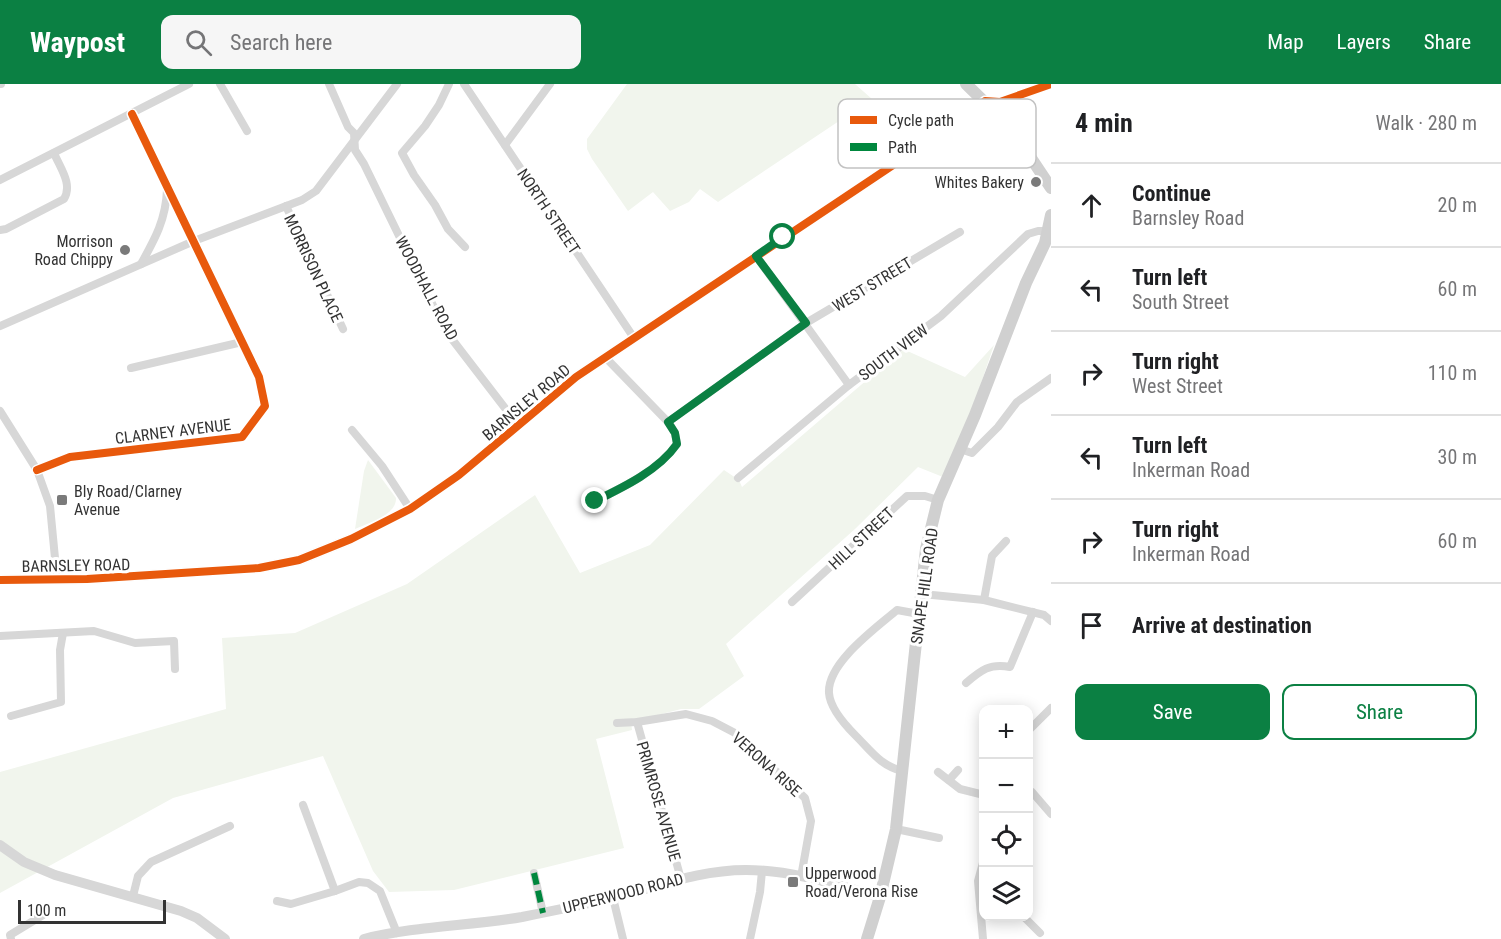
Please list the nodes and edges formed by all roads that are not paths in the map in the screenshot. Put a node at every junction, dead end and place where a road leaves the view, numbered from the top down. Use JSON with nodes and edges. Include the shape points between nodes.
{"nodes":[{"id":1,"x":189,"y":84,"type":"edge"},
{"id":2,"x":220,"y":84,"type":"edge"},
{"id":3,"x":329,"y":84,"type":"edge"},
{"id":4,"x":397,"y":84,"type":"edge"},
{"id":5,"x":449,"y":84,"type":"edge"},
{"id":6,"x":464,"y":84,"type":"edge"},
{"id":7,"x":550,"y":84,"type":"edge"},
{"id":8,"x":966,"y":84,"type":"edge"},
{"id":9,"x":1051,"y":84,"type":"edge"},
{"id":10,"x":983,"y":99,"type":"edge"},
{"id":11,"x":1008,"y":99,"type":"edge"},
{"id":12,"x":132,"y":114,"type":"junction"},
{"id":13,"x":247,"y":131,"type":"dead end"},
{"id":14,"x":355,"y":140,"type":"junction"},
{"id":15,"x":505,"y":145,"type":"junction"},
{"id":16,"x":54,"y":153,"type":"junction"},
{"id":17,"x":1036,"y":166,"type":"edge"},
{"id":18,"x":888,"y":168,"type":"edge"},
{"id":19,"x":0,"y":180,"type":"edge"},
{"id":20,"x":167,"y":187,"type":"junction"},
{"id":21,"x":1051,"y":188,"type":"edge"},
{"id":22,"x":286,"y":206,"type":"junction"},
{"id":23,"x":1051,"y":215,"type":"edge"},
{"id":24,"x":0,"y":230,"type":"edge"},
{"id":25,"x":960,"y":232,"type":"dead end"},
{"id":26,"x":1048,"y":240,"type":"edge"},
{"id":27,"x":194,"y":241,"type":"junction"},
{"id":28,"x":465,"y":247,"type":"dead end"},
{"id":29,"x":756,"y":256,"type":"junction"},
{"id":30,"x":141,"y":264,"type":"junction"},
{"id":31,"x":806,"y":323,"type":"junction"},
{"id":32,"x":0,"y":326,"type":"edge"},
{"id":33,"x":343,"y":329,"type":"dead end"},
{"id":34,"x":634,"y":338,"type":"junction"},
{"id":35,"x":242,"y":342,"type":"junction"},
{"id":36,"x":605,"y":357,"type":"junction"},
{"id":37,"x":131,"y":368,"type":"dead end"},
{"id":38,"x":1051,"y":378,"type":"edge"},
{"id":39,"x":849,"y":385,"type":"junction"},
{"id":40,"x":0,"y":411,"type":"edge"},
{"id":41,"x":668,"y":422,"type":"junction"},
{"id":42,"x":518,"y":425,"type":"junction"},
{"id":43,"x":352,"y":430,"type":"dead end"},
{"id":44,"x":960,"y":449,"type":"junction"},
{"id":45,"x":36,"y":470,"type":"junction"},
{"id":46,"x":738,"y":478,"type":"dead end"},
{"id":47,"x":938,"y":500,"type":"junction"},
{"id":48,"x":595,"y":501,"type":"dead end"},
{"id":49,"x":410,"y":509,"type":"junction"},
{"id":50,"x":1006,"y":541,"type":"dead end"},
{"id":51,"x":57,"y":579,"type":"junction"},
{"id":52,"x":0,"y":580,"type":"edge"},
{"id":53,"x":922,"y":594,"type":"junction"},
{"id":54,"x":984,"y":600,"type":"junction"},
{"id":55,"x":792,"y":602,"type":"dead end"},
{"id":56,"x":1033,"y":612,"type":"junction"},
{"id":57,"x":919,"y":614,"type":"junction"},
{"id":58,"x":1051,"y":621,"type":"edge"},
{"id":59,"x":63,"y":633,"type":"junction"},
{"id":60,"x":0,"y":636,"type":"edge"},
{"id":61,"x":175,"y":669,"type":"dead end"},
{"id":62,"x":966,"y":683,"type":"dead end"},
{"id":63,"x":1051,"y":708,"type":"edge"},
{"id":64,"x":11,"y":717,"type":"dead end"},
{"id":65,"x":637,"y":722,"type":"junction"},
{"id":66,"x":617,"y":723,"type":"dead end"},
{"id":67,"x":1033,"y":727,"type":"edge"},
{"id":68,"x":958,"y":770,"type":"dead end"},
{"id":69,"x":902,"y":771,"type":"junction"},
{"id":70,"x":938,"y":772,"type":"dead end"},
{"id":71,"x":949,"y":780,"type":"junction"},
{"id":72,"x":1033,"y":793,"type":"edge"},
{"id":73,"x":979,"y":794,"type":"edge"},
{"id":74,"x":303,"y":805,"type":"dead end"},
{"id":75,"x":1051,"y":814,"type":"edge"},
{"id":76,"x":231,"y":826,"type":"dead end"},
{"id":77,"x":896,"y":829,"type":"junction"},
{"id":78,"x":939,"y":838,"type":"dead end"},
{"id":79,"x":0,"y":845,"type":"edge"},
{"id":80,"x":762,"y":871,"type":"junction"},
{"id":81,"x":534,"y":873,"type":"dead end"},
{"id":82,"x":801,"y":877,"type":"junction"},
{"id":83,"x":681,"y":879,"type":"junction"},
{"id":84,"x":335,"y":891,"type":"junction"},
{"id":85,"x":133,"y":896,"type":"junction"},
{"id":86,"x":880,"y":897,"type":"junction"},
{"id":87,"x":613,"y":898,"type":"junction"},
{"id":88,"x":277,"y":901,"type":"dead end"},
{"id":89,"x":543,"y":913,"type":"junction"},
{"id":90,"x":43,"y":915,"type":"dead end"},
{"id":91,"x":982,"y":921,"type":"edge"},
{"id":92,"x":1028,"y":921,"type":"edge"},
{"id":93,"x":397,"y":933,"type":"junction"},
{"id":94,"x":1040,"y":933,"type":"dead end"},
{"id":95,"x":11,"y":939,"type":"edge"},
{"id":96,"x":225,"y":939,"type":"edge"},
{"id":97,"x":364,"y":939,"type":"edge"},
{"id":98,"x":623,"y":939,"type":"edge"},
{"id":99,"x":750,"y":939,"type":"edge"},
{"id":100,"x":867,"y":939,"type":"edge"},
{"id":101,"x":983,"y":939,"type":"edge"}],
"edges":[{"from":1,"to":12,"type":"street"},
{"from":2,"to":13,"type":"street"},
{"from":3,"to":14,"type":"street","name":"WOODHALL ROAD"},
{"from":4,"to":14,"type":"street"},
{"from":5,"to":28,"type":"street","via":[[425,126],[402,153],[448,229]]},
{"from":6,"to":15,"type":"street","name":"NORTH STREET"},
{"from":7,"to":15,"type":"street"},
{"from":8,"to":10,"type":"main road"},
{"from":9,"to":11,"type":"street"},
{"from":12,"to":16,"type":"street"},
{"from":12,"to":20,"type":"street","name":"CLARNEY AVENUE"},
{"from":14,"to":22,"type":"street","via":[[316,191]]},
{"from":14,"to":42,"type":"street","name":"WOODHALL ROAD","via":[[355,150],[445,330]]},
{"from":15,"to":34,"type":"street","name":"NORTH STREET"},
{"from":16,"to":19,"type":"street"},
{"from":16,"to":24,"type":"street","via":[[68,185],[64,200]]},
{"from":17,"to":21,"type":"main road"},
{"from":18,"to":29,"type":"street","name":"BARNSLEY ROAD"},
{"from":20,"to":27,"type":"street","name":"CLARNEY AVENUE"},
{"from":20,"to":30,"type":"street","via":[[159,232]]},
{"from":22,"to":27,"type":"street"},
{"from":22,"to":33,"type":"street","name":"MORRISON PLACE"},
{"from":23,"to":26,"type":"main road","name":"SNAPE HILL ROAD"},
{"from":25,"to":31,"type":"street","name":"WEST STREET"},
{"from":26,"to":39,"type":"street","name":"SOUTH VIEW","via":[[1038,231],[1028,234],[941,315]]},
{"from":26,"to":44,"type":"main road","name":"SNAPE HILL ROAD","via":[[1026,283]]},
{"from":27,"to":30,"type":"street"},
{"from":27,"to":35,"type":"street","name":"CLARNEY AVENUE"},
{"from":29,"to":31,"type":"street"},
{"from":29,"to":34,"type":"street","name":"BARNSLEY ROAD"},
{"from":30,"to":32,"type":"street"},
{"from":31,"to":39,"type":"street"},
{"from":31,"to":41,"type":"street","name":"WEST STREET"},
{"from":34,"to":36,"type":"street","name":"BARNSLEY ROAD"},
{"from":35,"to":37,"type":"street"},
{"from":35,"to":45,"type":"street","name":"CLARNEY AVENUE","via":[[259,377],[265,406],[243,437],[70,457]]},
{"from":36,"to":41,"type":"street"},
{"from":36,"to":42,"type":"street","name":"BARNSLEY ROAD"},
{"from":38,"to":44,"type":"street","via":[[1017,402],[972,453]]},
{"from":39,"to":46,"type":"street","name":"SOUTH VIEW"},
{"from":40,"to":45,"type":"street"},
{"from":41,"to":48,"type":"street","via":[[677,444],[668,457]]},
{"from":42,"to":49,"type":"street","name":"BARNSLEY ROAD","via":[[459,475]]},
{"from":43,"to":49,"type":"street"},
{"from":44,"to":47,"type":"main road","name":"SNAPE HILL ROAD"},
{"from":45,"to":51,"type":"street","via":[[50,506]]},
{"from":47,"to":53,"type":"main road","name":"SNAPE HILL ROAD"},
{"from":47,"to":55,"type":"street","name":"HILL STREET","via":[[907,496]]},
{"from":49,"to":51,"type":"street","name":"BARNSLEY ROAD","via":[[351,539],[287,563],[230,571]]},
{"from":50,"to":54,"type":"street","via":[[992,556]]},
{"from":51,"to":52,"type":"street","name":"BARNSLEY ROAD"},
{"from":53,"to":54,"type":"street"},
{"from":53,"to":57,"type":"main road","name":"SNAPE HILL ROAD"},
{"from":54,"to":56,"type":"street"},
{"from":56,"to":58,"type":"street"},
{"from":56,"to":62,"type":"street","via":[[1010,667],[989,666]]},
{"from":57,"to":69,"type":"main road","name":"SNAPE HILL ROAD"},
{"from":57,"to":69,"type":"street","via":[[897,610],[841,662],[830,683],[830,700],[851,731],[887,767]]},
{"from":59,"to":60,"type":"street"},
{"from":59,"to":61,"type":"street","via":[[94,631],[135,643],[174,641]]},
{"from":59,"to":64,"type":"street","via":[[61,702]]},
{"from":63,"to":67,"type":"street"},
{"from":65,"to":66,"type":"street","name":"VERONA RISE"},
{"from":65,"to":82,"type":"street","name":"VERONA RISE","via":[[686,714],[712,721],[735,733],[805,798],[811,821]]},
{"from":65,"to":83,"type":"street","name":"PRIMROSE AVENUE"},
{"from":68,"to":71,"type":"street"},
{"from":69,"to":77,"type":"main road","name":"SNAPE HILL ROAD"},
{"from":70,"to":71,"type":"street"},
{"from":71,"to":73,"type":"street","via":[[960,789]]},
{"from":72,"to":75,"type":"street"},
{"from":74,"to":84,"type":"street"},
{"from":76,"to":85,"type":"street","via":[[151,862],[138,876]]},
{"from":77,"to":78,"type":"street"},
{"from":77,"to":86,"type":"main road","name":"SNAPE HILL ROAD"},
{"from":79,"to":85,"type":"street","via":[[24,862],[55,875]]},
{"from":80,"to":82,"type":"street","name":"UPPERWOOD ROAD"},
{"from":80,"to":83,"type":"street","name":"UPPERWOOD ROAD","via":[[709,872]]},
{"from":80,"to":99,"type":"street"},
{"from":81,"to":89,"type":"street"},
{"from":82,"to":86,"type":"street","name":"UPPERWOOD ROAD"},
{"from":83,"to":87,"type":"street","name":"UPPERWOOD ROAD"},
{"from":84,"to":88,"type":"street","via":[[291,904]]},
{"from":84,"to":93,"type":"street","via":[[359,882],[374,886],[384,899]]},
{"from":85,"to":96,"type":"street","via":[[197,918]]},
{"from":86,"to":100,"type":"main road","name":"SNAPE HILL ROAD"},
{"from":87,"to":89,"type":"street","name":"UPPERWOOD ROAD"},
{"from":87,"to":98,"type":"street"},
{"from":89,"to":93,"type":"street","name":"UPPERWOOD ROAD"},
{"from":90,"to":95,"type":"street","via":[[10,935]]},
{"from":91,"to":101,"type":"street"},
{"from":92,"to":94,"type":"street"},
{"from":93,"to":97,"type":"street","name":"UPPERWOOD ROAD"}]}
